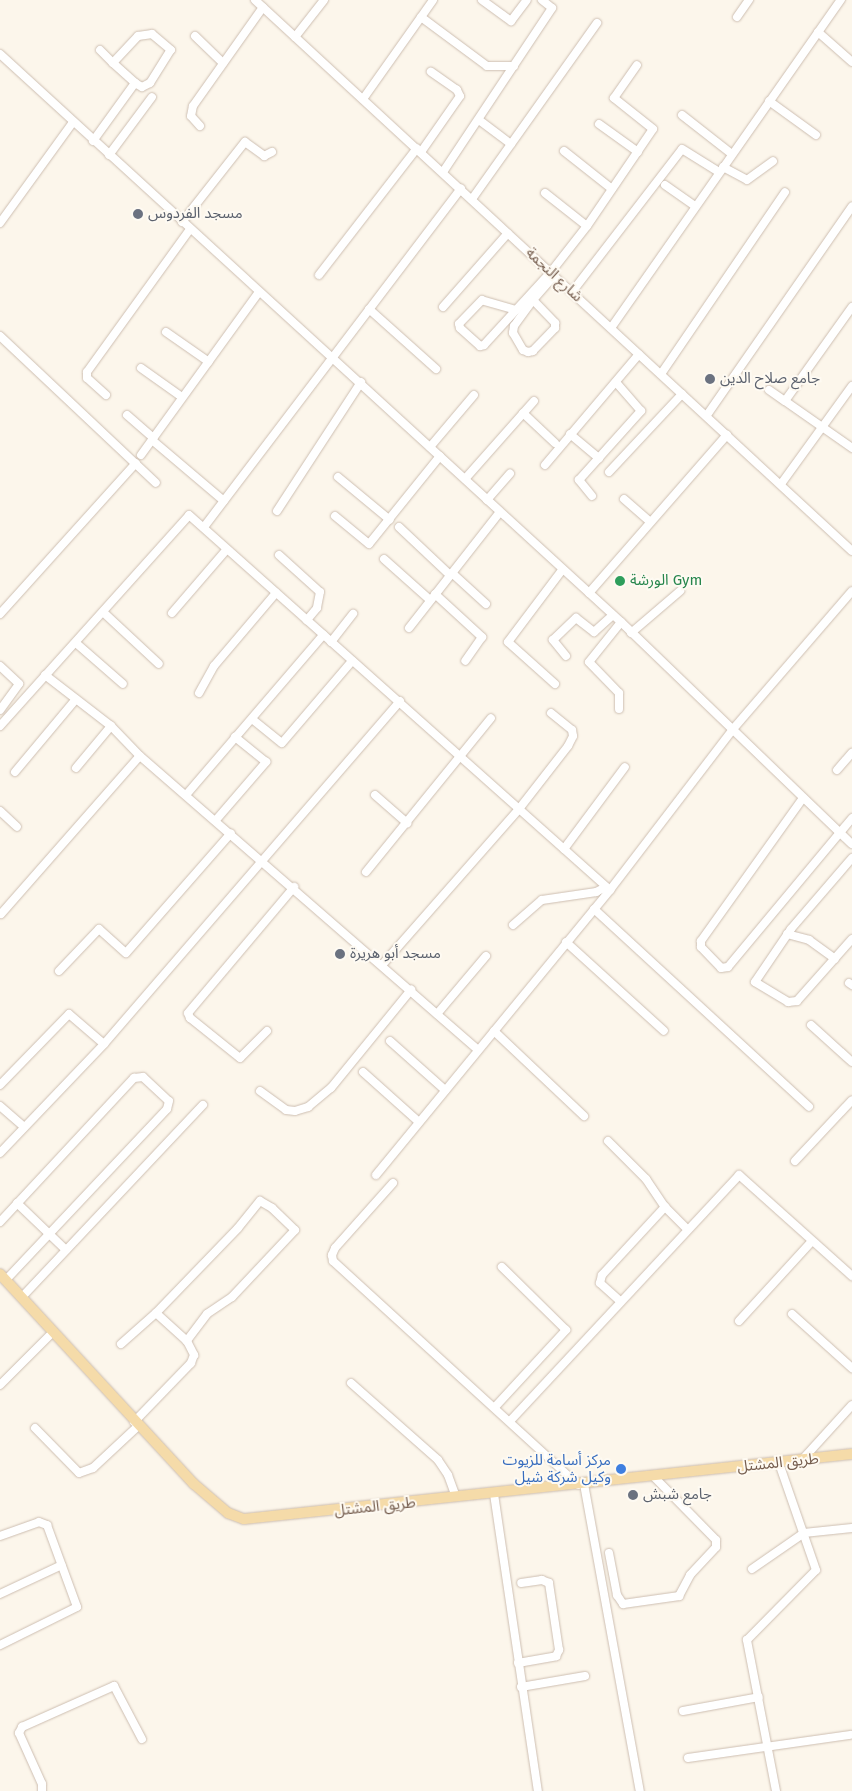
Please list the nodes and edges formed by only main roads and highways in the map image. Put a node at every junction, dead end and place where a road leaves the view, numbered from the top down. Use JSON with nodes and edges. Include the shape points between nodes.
{"nodes":[{"id":1,"x":3,"y":1277,"type":"edge"},
{"id":2,"x":852,"y":1454,"type":"edge"}],
"edges":[{"from":1,"to":2,"type":"main road","name":"طريق المشتل","via":[[136,1424],[215,1504],[244,1519]]}]}
